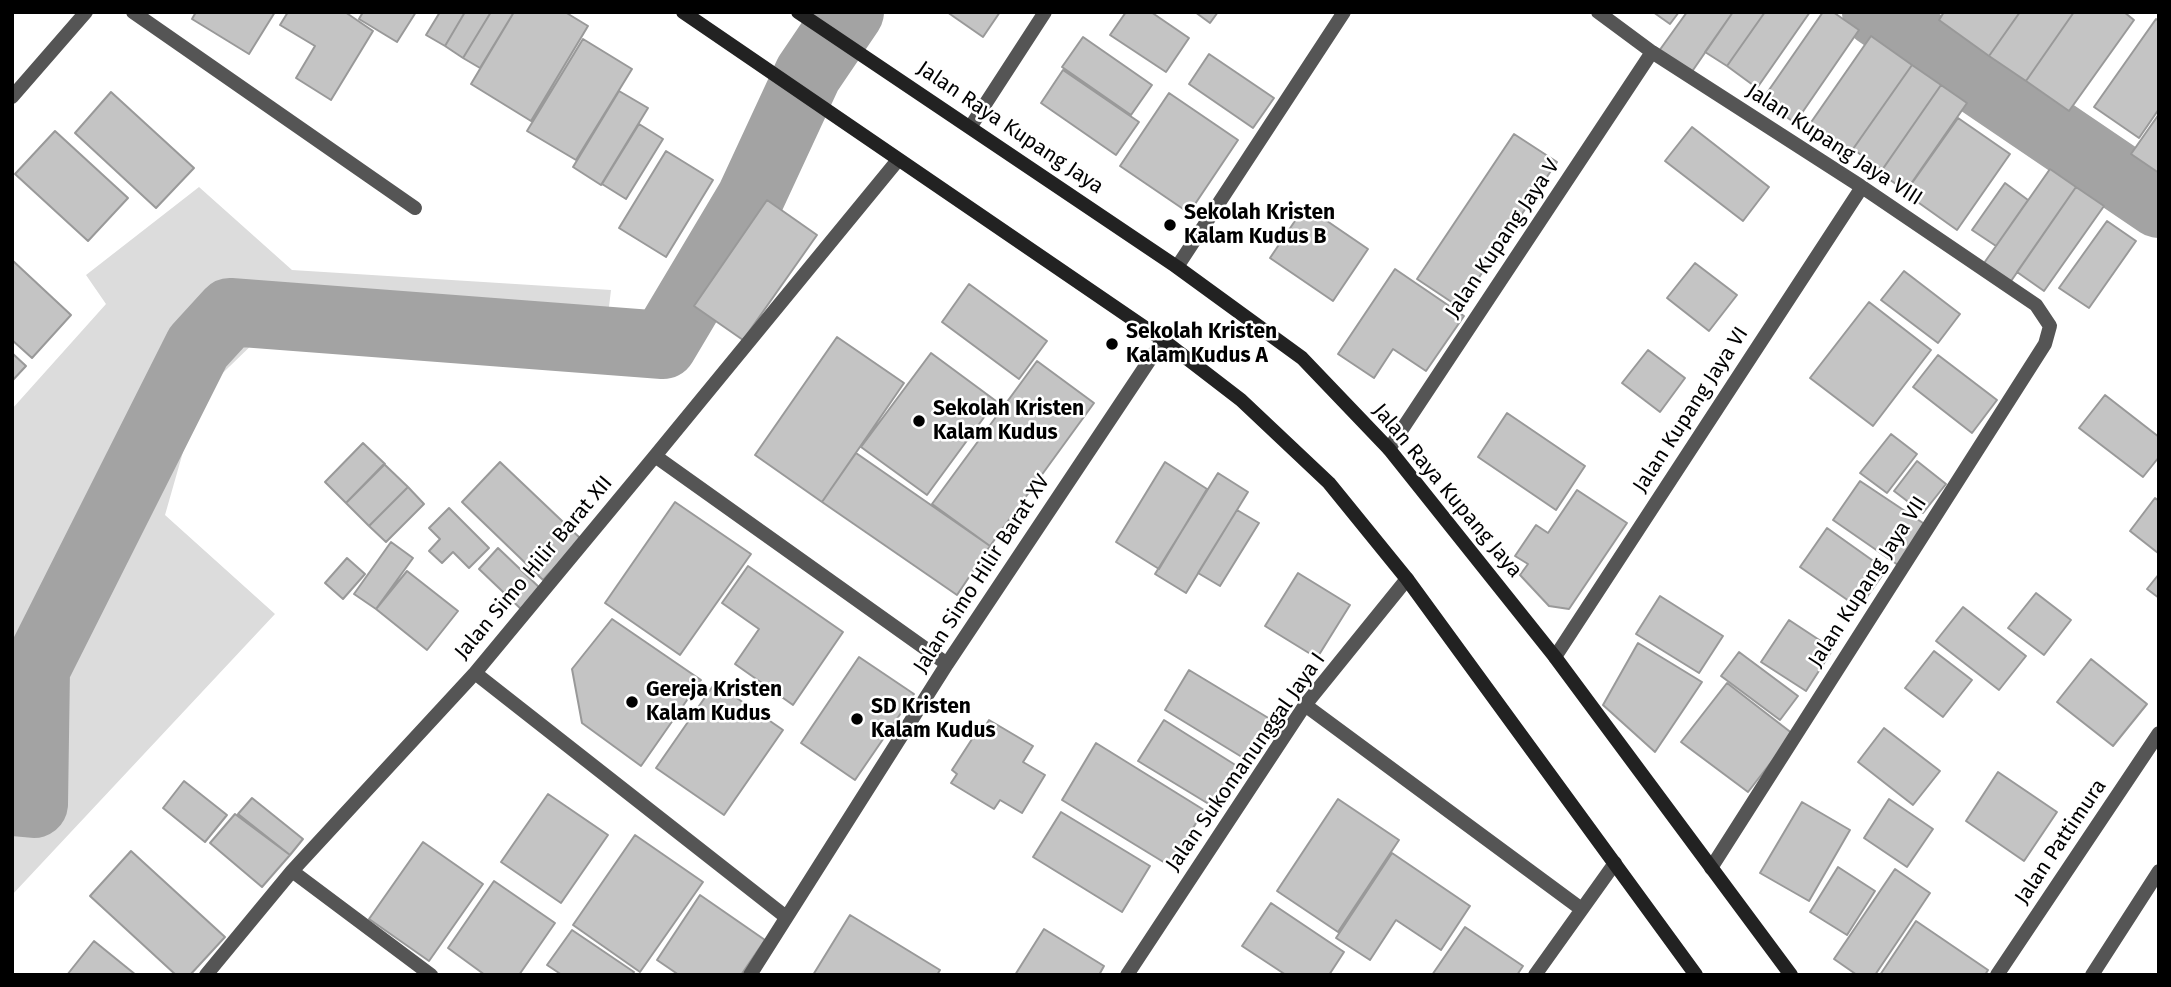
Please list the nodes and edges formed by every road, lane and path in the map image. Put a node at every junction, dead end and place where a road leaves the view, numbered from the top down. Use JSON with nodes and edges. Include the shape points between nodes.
{"nodes":[{"id":1,"x":86,"y":12,"type":"edge"},
{"id":2,"x":133,"y":12,"type":"edge"},
{"id":3,"x":683,"y":12,"type":"edge"},
{"id":4,"x":798,"y":12,"type":"edge"},
{"id":5,"x":1045,"y":12,"type":"edge"},
{"id":6,"x":1345,"y":12,"type":"edge"},
{"id":7,"x":1598,"y":12,"type":"edge"},
{"id":8,"x":1652,"y":52,"type":"junction"},
{"id":9,"x":12,"y":97,"type":"edge"},
{"id":10,"x":971,"y":126,"type":"junction"},
{"id":11,"x":898,"y":160,"type":"junction"},
{"id":12,"x":1862,"y":187,"type":"junction"},
{"id":13,"x":415,"y":208,"type":"dead end"},
{"id":14,"x":1177,"y":267,"type":"junction"},
{"id":15,"x":2046,"y":315,"type":"joint"},
{"id":16,"x":1163,"y":340,"type":"junction"},
{"id":17,"x":1390,"y":449,"type":"junction"},
{"id":18,"x":655,"y":456,"type":"junction"},
{"id":19,"x":1407,"y":579,"type":"junction"},
{"id":20,"x":1556,"y":657,"type":"junction"},
{"id":21,"x":947,"y":664,"type":"junction"},
{"id":22,"x":475,"y":673,"type":"junction"},
{"id":23,"x":1306,"y":705,"type":"junction"},
{"id":24,"x":2159,"y":733,"type":"edge"},
{"id":25,"x":1615,"y":863,"type":"junction"},
{"id":26,"x":1711,"y":868,"type":"junction"},
{"id":27,"x":292,"y":870,"type":"junction"},
{"id":28,"x":2159,"y":871,"type":"edge"},
{"id":29,"x":1580,"y":908,"type":"junction"},
{"id":30,"x":786,"y":918,"type":"junction"},
{"id":31,"x":206,"y":975,"type":"edge"},
{"id":32,"x":431,"y":975,"type":"edge"},
{"id":33,"x":750,"y":975,"type":"edge"},
{"id":34,"x":1127,"y":975,"type":"edge"},
{"id":35,"x":1535,"y":975,"type":"edge"},
{"id":36,"x":1696,"y":975,"type":"edge"},
{"id":37,"x":1791,"y":975,"type":"edge"},
{"id":38,"x":1997,"y":975,"type":"edge"},
{"id":39,"x":2092,"y":975,"type":"edge"}],
"edges":[{"from":1,"to":9,"type":"street"},
{"from":2,"to":13,"type":"street"},
{"from":3,"to":11,"type":"main road"},
{"from":4,"to":10,"type":"main road","name":"Jalan Raya Kupang Jaya"},
{"from":5,"to":10,"type":"street"},
{"from":6,"to":14,"type":"street"},
{"from":7,"to":8,"type":"street","name":"Jalan Kupang Jaya VIII"},
{"from":8,"to":12,"type":"street","name":"Jalan Kupang Jaya VIII"},
{"from":8,"to":17,"type":"street","name":"Jalan Kupang Jaya V"},
{"from":10,"to":14,"type":"main road","name":"Jalan Raya Kupang Jaya"},
{"from":11,"to":16,"type":"main road"},
{"from":11,"to":18,"type":"street","name":"Jalan Simo Hilir Barat XII"},
{"from":12,"to":15,"type":"street","name":"Jalan Kupang Jaya VIII"},
{"from":12,"to":20,"type":"street","name":"Jalan Kupang Jaya VI"},
{"from":14,"to":17,"type":"main road","name":"Jalan Raya Kupang Jaya","via":[[1302,358]]},
{"from":15,"to":26,"type":"street","name":"Jalan Kupang Jaya VII","via":[[2050,326],[2045,344]]},
{"from":16,"to":19,"type":"main road","via":[[1241,400],[1329,483]]},
{"from":16,"to":21,"type":"street","name":"Jalan Simo Hilir Barat XV"},
{"from":17,"to":20,"type":"main road","name":"Jalan Raya Kupang Jaya"},
{"from":18,"to":21,"type":"street"},
{"from":18,"to":22,"type":"street","name":"Jalan Simo Hilir Barat XII"},
{"from":19,"to":23,"type":"street","name":"Jalan Sukomanunggal Jaya I"},
{"from":19,"to":25,"type":"main road"},
{"from":20,"to":26,"type":"main road","name":"Jalan Raya Kupang Jaya"},
{"from":21,"to":30,"type":"street","name":"Jalan Simo Hilir Barat XV"},
{"from":22,"to":27,"type":"street","name":"Jalan Simo Hilir Barat XII"},
{"from":22,"to":30,"type":"street"},
{"from":23,"to":29,"type":"street"},
{"from":23,"to":34,"type":"street","name":"Jalan Sukomanunggal Jaya I"},
{"from":24,"to":38,"type":"street","name":"Jalan Pattimura"},
{"from":25,"to":29,"type":"street"},
{"from":25,"to":36,"type":"main road"},
{"from":26,"to":37,"type":"main road","name":"Jalan Raya Kupang Jaya"},
{"from":27,"to":31,"type":"street","name":"Jalan Simo Hilir Barat XII"},
{"from":27,"to":32,"type":"street"},
{"from":28,"to":39,"type":"street"},
{"from":29,"to":35,"type":"street"},
{"from":30,"to":33,"type":"street","name":"Jalan Simo Hilir Barat XV"}]}
